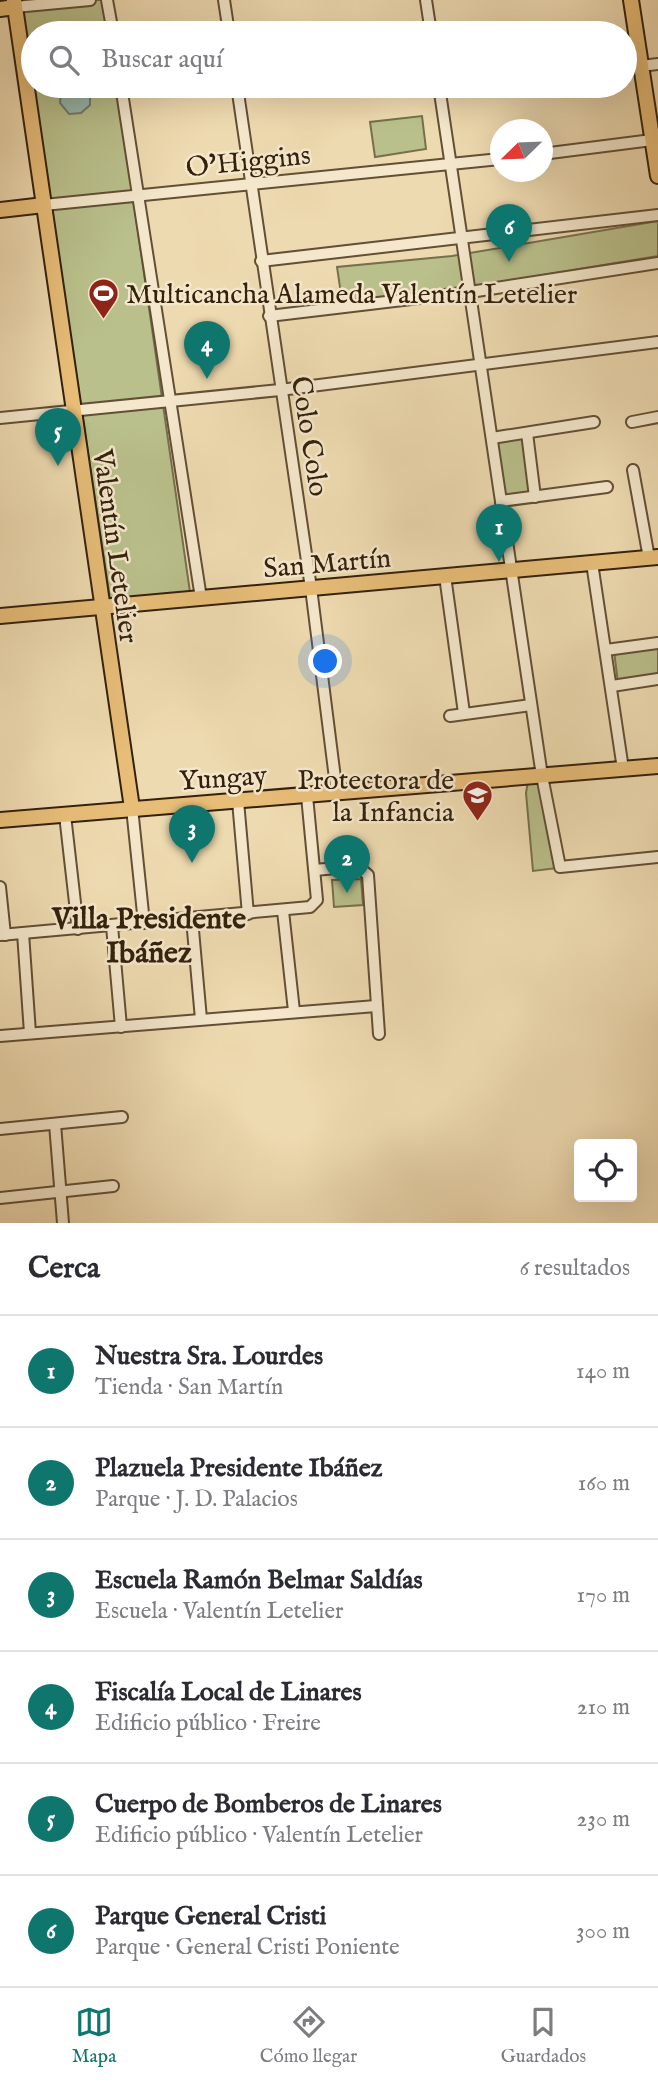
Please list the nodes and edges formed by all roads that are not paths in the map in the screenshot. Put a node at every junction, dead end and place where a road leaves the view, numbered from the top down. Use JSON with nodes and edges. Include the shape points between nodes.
{"nodes":[{"id":1,"x":90,"y":0,"type":"edge"},
{"id":2,"x":107,"y":0,"type":"edge"},
{"id":3,"x":224,"y":0,"type":"edge"},
{"id":4,"x":426,"y":0,"type":"edge"},
{"id":5,"x":631,"y":0,"type":"edge"},
{"id":6,"x":15,"y":4,"type":"edge"},
{"id":7,"x":0,"y":9,"type":"edge"},
{"id":8,"x":111,"y":21,"type":"edge"},
{"id":9,"x":227,"y":21,"type":"edge"},
{"id":10,"x":429,"y":21,"type":"edge"},
{"id":11,"x":634,"y":21,"type":"edge"},
{"id":12,"x":637,"y":39,"type":"edge"},
{"id":13,"x":21,"y":46,"type":"edge"},
{"id":14,"x":658,"y":64,"type":"edge"},
{"id":15,"x":641,"y":65,"type":"junction"},
{"id":16,"x":29,"y":98,"type":"edge"},
{"id":17,"x":123,"y":98,"type":"edge"},
{"id":18,"x":239,"y":98,"type":"edge"},
{"id":19,"x":441,"y":98,"type":"edge"},
{"id":20,"x":652,"y":140,"type":"junction"},
{"id":21,"x":553,"y":153,"type":"edge"},
{"id":22,"x":490,"y":160,"type":"edge"},
{"id":23,"x":451,"y":165,"type":"junction"},
{"id":24,"x":658,"y":176,"type":"edge"},
{"id":25,"x":251,"y":183,"type":"junction"},
{"id":26,"x":138,"y":196,"type":"junction"},
{"id":27,"x":44,"y":205,"type":"junction"},
{"id":28,"x":0,"y":210,"type":"edge"},
{"id":29,"x":658,"y":215,"type":"edge"},
{"id":30,"x":462,"y":240,"type":"junction"},
{"id":31,"x":261,"y":261,"type":"junction"},
{"id":32,"x":658,"y":263,"type":"edge"},
{"id":33,"x":470,"y":292,"type":"junction"},
{"id":34,"x":270,"y":316,"type":"junction"},
{"id":35,"x":658,"y":342,"type":"edge"},
{"id":36,"x":481,"y":366,"type":"junction"},
{"id":37,"x":280,"y":390,"type":"junction"},
{"id":38,"x":170,"y":400,"type":"junction"},
{"id":39,"x":73,"y":411,"type":"junction"},
{"id":40,"x":658,"y":417,"type":"edge"},
{"id":41,"x":0,"y":418,"type":"edge"},
{"id":42,"x":594,"y":422,"type":"dead end"},
{"id":43,"x":632,"y":422,"type":"dead end"},
{"id":44,"x":527,"y":432,"type":"junction"},
{"id":45,"x":492,"y":438,"type":"junction"},
{"id":46,"x":633,"y":470,"type":"dead end"},
{"id":47,"x":607,"y":487,"type":"dead end"},
{"id":48,"x":535,"y":497,"type":"junction"},
{"id":49,"x":501,"y":501,"type":"junction"},
{"id":50,"x":653,"y":557,"type":"edge"},
{"id":51,"x":592,"y":563,"type":"junction"},
{"id":52,"x":511,"y":570,"type":"junction"},
{"id":53,"x":445,"y":576,"type":"junction"},
{"id":54,"x":311,"y":588,"type":"junction"},
{"id":55,"x":201,"y":598,"type":"junction"},
{"id":56,"x":101,"y":607,"type":"junction"},
{"id":57,"x":0,"y":616,"type":"edge"},
{"id":58,"x":658,"y":643,"type":"edge"},
{"id":59,"x":606,"y":650,"type":"junction"},
{"id":60,"x":658,"y":679,"type":"edge"},
{"id":61,"x":612,"y":687,"type":"junction"},
{"id":62,"x":531,"y":705,"type":"junction"},
{"id":63,"x":464,"y":713,"type":"junction"},
{"id":64,"x":450,"y":716,"type":"dead end"},
{"id":65,"x":658,"y":766,"type":"edge"},
{"id":66,"x":623,"y":769,"type":"junction"},
{"id":67,"x":542,"y":776,"type":"junction"},
{"id":68,"x":337,"y":794,"type":"junction"},
{"id":69,"x":307,"y":796,"type":"junction"},
{"id":70,"x":238,"y":801,"type":"junction"},
{"id":71,"x":132,"y":808,"type":"junction"},
{"id":72,"x":65,"y":815,"type":"junction"},
{"id":73,"x":0,"y":820,"type":"edge"},
{"id":74,"x":658,"y":857,"type":"edge"},
{"id":75,"x":315,"y":870,"type":"junction"},
{"id":76,"x":0,"y":887,"type":"edge"},
{"id":77,"x":283,"y":911,"type":"junction"},
{"id":78,"x":248,"y":914,"type":"junction"},
{"id":79,"x":192,"y":919,"type":"junction"},
{"id":80,"x":144,"y":923,"type":"junction"},
{"id":81,"x":112,"y":926,"type":"junction"},
{"id":82,"x":78,"y":929,"type":"junction"},
{"id":83,"x":23,"y":933,"type":"junction"},
{"id":84,"x":2,"y":935,"type":"edge"},
{"id":85,"x":376,"y":1006,"type":"junction"},
{"id":86,"x":294,"y":1011,"type":"junction"},
{"id":87,"x":201,"y":1019,"type":"junction"},
{"id":88,"x":121,"y":1027,"type":"junction"},
{"id":89,"x":30,"y":1033,"type":"junction"},
{"id":90,"x":379,"y":1034,"type":"dead end"},
{"id":91,"x":0,"y":1036,"type":"edge"},
{"id":92,"x":122,"y":1117,"type":"dead end"},
{"id":93,"x":55,"y":1124,"type":"junction"},
{"id":94,"x":0,"y":1129,"type":"edge"},
{"id":95,"x":113,"y":1186,"type":"dead end"},
{"id":96,"x":61,"y":1192,"type":"junction"},
{"id":97,"x":0,"y":1199,"type":"edge"},
{"id":98,"x":63,"y":1223,"type":"edge"}],
"edges":[{"from":1,"to":6,"type":"street"},
{"from":2,"to":8,"type":"street"},
{"from":3,"to":9,"type":"street"},
{"from":4,"to":10,"type":"street"},
{"from":5,"to":11,"type":"main road"},
{"from":6,"to":7,"type":"main road"},
{"from":6,"to":13,"type":"main road","name":"Valentín Letelier"},
{"from":12,"to":15,"type":"main road"},
{"from":14,"to":15,"type":"street"},
{"from":15,"to":20,"type":"main road"},
{"from":16,"to":27,"type":"main road","name":"Valentín Letelier"},
{"from":17,"to":26,"type":"street"},
{"from":18,"to":25,"type":"street","name":"Colo Colo"},
{"from":19,"to":23,"type":"street"},
{"from":20,"to":21,"type":"street"},
{"from":20,"to":24,"type":"main road"},
{"from":22,"to":23,"type":"street","name":"O'Higgins"},
{"from":23,"to":25,"type":"street","name":"O'Higgins"},
{"from":23,"to":30,"type":"street"},
{"from":25,"to":26,"type":"street","name":"O'Higgins"},
{"from":25,"to":31,"type":"street","name":"Colo Colo"},
{"from":26,"to":27,"type":"street","name":"O'Higgins"},
{"from":26,"to":38,"type":"street"},
{"from":27,"to":28,"type":"main road","name":"O'Higgins"},
{"from":27,"to":39,"type":"main road","name":"Valentín Letelier"},
{"from":29,"to":30,"type":"street"},
{"from":30,"to":31,"type":"street"},
{"from":30,"to":33,"type":"street"},
{"from":31,"to":34,"type":"street","name":"Colo Colo"},
{"from":32,"to":33,"type":"street"},
{"from":33,"to":34,"type":"street"},
{"from":33,"to":36,"type":"street"},
{"from":34,"to":37,"type":"street","name":"Colo Colo"},
{"from":35,"to":36,"type":"street"},
{"from":36,"to":37,"type":"street"},
{"from":36,"to":45,"type":"street"},
{"from":37,"to":38,"type":"street"},
{"from":37,"to":54,"type":"street","name":"Colo Colo"},
{"from":38,"to":39,"type":"street"},
{"from":38,"to":55,"type":"street"},
{"from":39,"to":41,"type":"street"},
{"from":39,"to":56,"type":"main road","name":"Valentín Letelier"},
{"from":40,"to":43,"type":"street"},
{"from":42,"to":44,"type":"street"},
{"from":44,"to":45,"type":"street"},
{"from":44,"to":48,"type":"street"},
{"from":45,"to":49,"type":"street"},
{"from":46,"to":50,"type":"street"},
{"from":47,"to":48,"type":"street"},
{"from":48,"to":49,"type":"street"},
{"from":49,"to":52,"type":"street"},
{"from":50,"to":51,"type":"main road","name":"San Martín"},
{"from":51,"to":52,"type":"main road","name":"San Martín"},
{"from":51,"to":59,"type":"street"},
{"from":52,"to":53,"type":"main road","name":"San Martín"},
{"from":52,"to":62,"type":"street"},
{"from":53,"to":54,"type":"main road","name":"San Martín"},
{"from":53,"to":63,"type":"street"},
{"from":54,"to":55,"type":"main road","name":"San Martín"},
{"from":54,"to":68,"type":"street","name":"Colo Colo"},
{"from":55,"to":56,"type":"main road","name":"San Martín"},
{"from":56,"to":57,"type":"main road","name":"San Martín"},
{"from":56,"to":71,"type":"main road","name":"Valentín Letelier"},
{"from":58,"to":59,"type":"street"},
{"from":59,"to":61,"type":"street"},
{"from":60,"to":61,"type":"street"},
{"from":61,"to":66,"type":"street"},
{"from":62,"to":63,"type":"street"},
{"from":62,"to":67,"type":"street"},
{"from":63,"to":64,"type":"street"},
{"from":65,"to":66,"type":"main road","name":"Yungay"},
{"from":66,"to":67,"type":"main road","name":"Yungay"},
{"from":67,"to":68,"type":"main road","name":"Yungay"},
{"from":67,"to":74,"type":"street","via":[[560,867]]},
{"from":68,"to":69,"type":"main road","name":"Yungay"},
{"from":69,"to":70,"type":"main road","name":"Yungay"},
{"from":69,"to":75,"type":"street"},
{"from":70,"to":71,"type":"main road","name":"Yungay"},
{"from":70,"to":78,"type":"street"},
{"from":71,"to":72,"type":"main road","name":"Yungay"},
{"from":71,"to":80,"type":"street"},
{"from":72,"to":73,"type":"main road","name":"Yungay"},
{"from":72,"to":82,"type":"street"},
{"from":75,"to":77,"type":"street","via":[[317,901],[310,907]]},
{"from":75,"to":85,"type":"street","via":[[357,866],[368,875]]},
{"from":76,"to":84,"type":"street"},
{"from":77,"to":78,"type":"street"},
{"from":77,"to":86,"type":"street"},
{"from":78,"to":79,"type":"street"},
{"from":79,"to":80,"type":"street"},
{"from":79,"to":87,"type":"street"},
{"from":80,"to":81,"type":"street"},
{"from":81,"to":82,"type":"street"},
{"from":81,"to":88,"type":"street"},
{"from":82,"to":83,"type":"street"},
{"from":83,"to":84,"type":"street"},
{"from":83,"to":89,"type":"street"},
{"from":85,"to":86,"type":"street"},
{"from":85,"to":90,"type":"street"},
{"from":86,"to":87,"type":"street"},
{"from":87,"to":88,"type":"street"},
{"from":88,"to":89,"type":"street"},
{"from":89,"to":91,"type":"street"},
{"from":92,"to":93,"type":"street"},
{"from":93,"to":94,"type":"street"},
{"from":93,"to":96,"type":"street"},
{"from":95,"to":96,"type":"street"},
{"from":96,"to":97,"type":"street"},
{"from":96,"to":98,"type":"street"}]}
